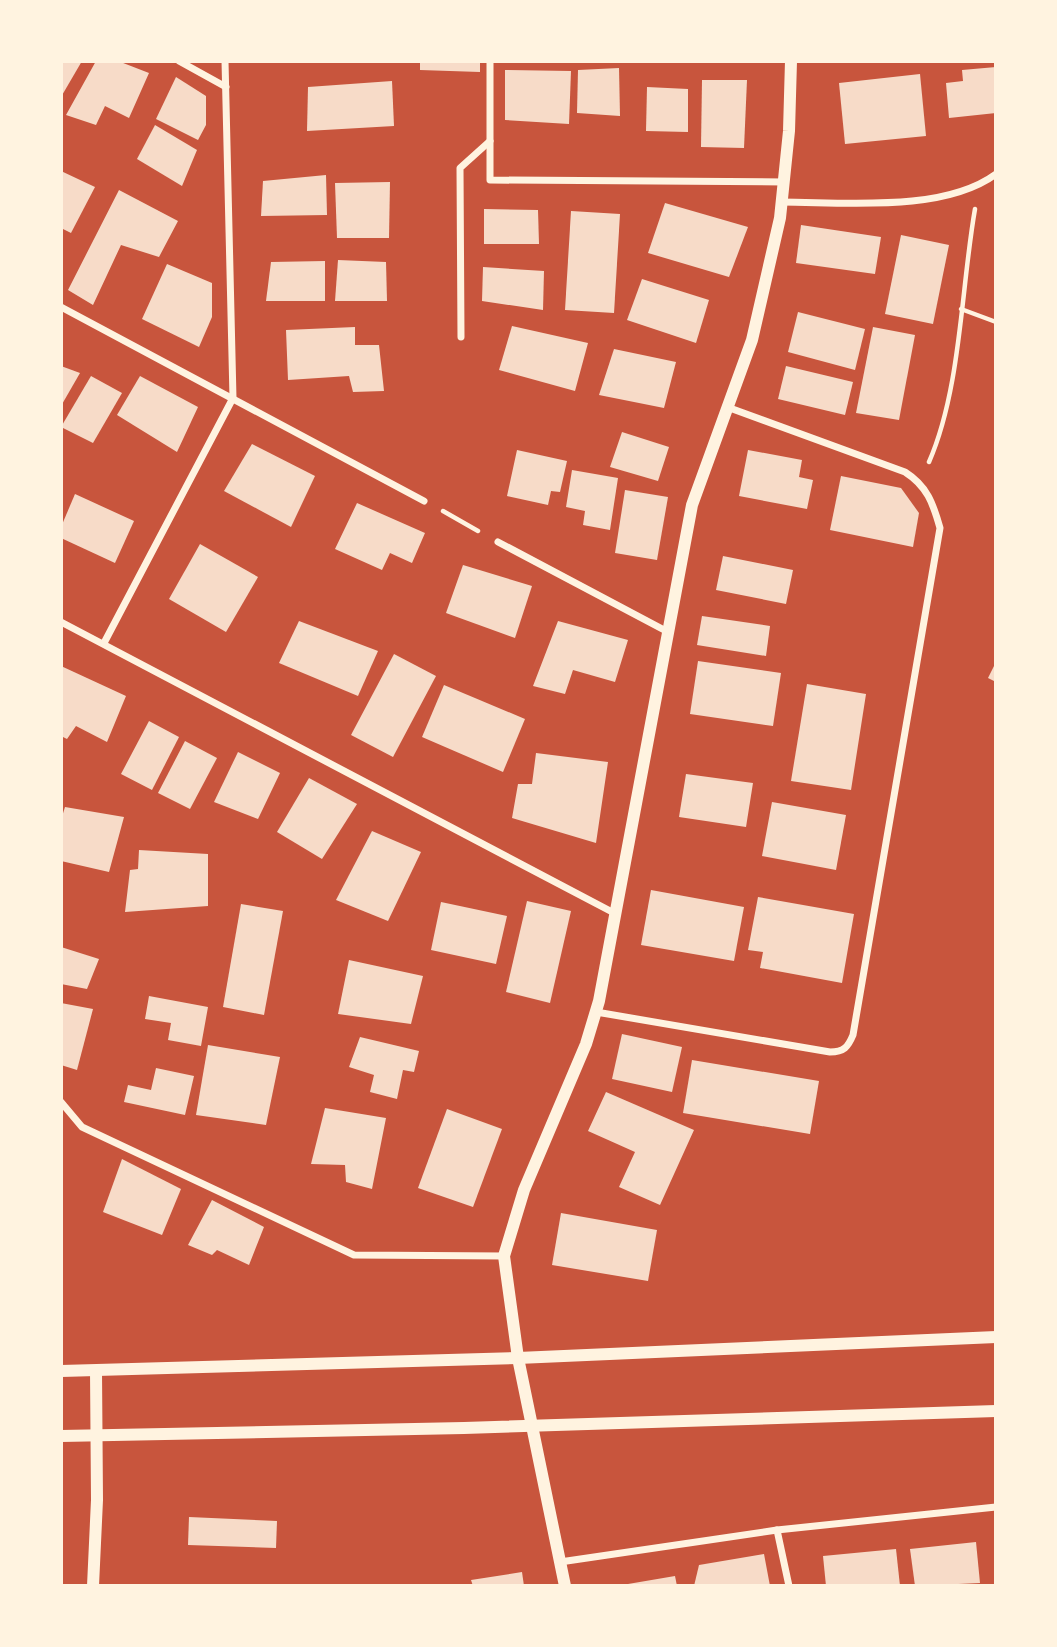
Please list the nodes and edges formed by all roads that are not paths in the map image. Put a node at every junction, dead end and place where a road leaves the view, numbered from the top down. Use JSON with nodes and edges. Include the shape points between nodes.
{"nodes":[{"id":1,"x":179,"y":61,"type":"edge"},
{"id":2,"x":225,"y":61,"type":"edge"},
{"id":3,"x":490,"y":61,"type":"edge"},
{"id":4,"x":791,"y":61,"type":"edge"},
{"id":5,"x":226,"y":87,"type":"junction"},
{"id":6,"x":490,"y":141,"type":"junction"},
{"id":7,"x":996,"y":174,"type":"edge"},
{"id":8,"x":784,"y":182,"type":"junction"},
{"id":9,"x":781,"y":202,"type":"junction"},
{"id":10,"x":61,"y":307,"type":"edge"},
{"id":11,"x":461,"y":337,"type":"dead end"},
{"id":12,"x":233,"y":398,"type":"junction"},
{"id":13,"x":727,"y":407,"type":"junction"},
{"id":14,"x":424,"y":501,"type":"road end"},
{"id":15,"x":498,"y":542,"type":"road end"},
{"id":16,"x":61,"y":622,"type":"edge"},
{"id":17,"x":668,"y":632,"type":"junction"},
{"id":18,"x":104,"y":643,"type":"junction"},
{"id":19,"x":616,"y":914,"type":"junction"},
{"id":20,"x":596,"y":1012,"type":"junction"},
{"id":21,"x":61,"y":1102,"type":"edge"},
{"id":22,"x":504,"y":1256,"type":"junction"},
{"id":23,"x":996,"y":1337,"type":"edge"},
{"id":24,"x":518,"y":1358,"type":"junction"},
{"id":25,"x":61,"y":1371,"type":"edge"},
{"id":26,"x":96,"y":1371,"type":"junction"},
{"id":27,"x":996,"y":1411,"type":"edge"},
{"id":28,"x":531,"y":1427,"type":"junction"},
{"id":29,"x":61,"y":1436,"type":"edge"},
{"id":30,"x":97,"y":1437,"type":"junction"},
{"id":31,"x":996,"y":1507,"type":"edge"},
{"id":32,"x":777,"y":1530,"type":"junction"},
{"id":33,"x":560,"y":1562,"type":"junction"},
{"id":34,"x":93,"y":1586,"type":"edge"},
{"id":35,"x":565,"y":1586,"type":"edge"},
{"id":36,"x":789,"y":1586,"type":"edge"}],
"edges":[{"from":1,"to":5,"type":"street"},
{"from":2,"to":5,"type":"street"},
{"from":3,"to":6,"type":"street"},
{"from":4,"to":8,"type":"street"},
{"from":5,"to":12,"type":"street"},
{"from":6,"to":8,"type":"street","via":[[490,180]]},
{"from":6,"to":11,"type":"street","via":[[460,168]]},
{"from":7,"to":9,"type":"street","via":[[946,194],[896,202]]},
{"from":8,"to":9,"type":"street"},
{"from":9,"to":13,"type":"street","via":[[752,340]]},
{"from":10,"to":12,"type":"street"},
{"from":12,"to":14,"type":"street"},
{"from":12,"to":18,"type":"street"},
{"from":13,"to":17,"type":"street","via":[[692,505]]},
{"from":13,"to":20,"type":"street","via":[[905,472],[920,482],[930,497],[940,528],[853,1035],[840,1052],[830,1052]]},
{"from":15,"to":17,"type":"street"},
{"from":16,"to":18,"type":"street"},
{"from":17,"to":19,"type":"street"},
{"from":18,"to":19,"type":"street"},
{"from":19,"to":20,"type":"street"},
{"from":20,"to":22,"type":"street","via":[[524,1190]]},
{"from":21,"to":22,"type":"street","via":[[82,1127],[354,1255]]},
{"from":22,"to":24,"type":"street"},
{"from":23,"to":24,"type":"street"},
{"from":24,"to":26,"type":"street"},
{"from":24,"to":28,"type":"street"},
{"from":25,"to":26,"type":"street"},
{"from":26,"to":30,"type":"street"},
{"from":27,"to":28,"type":"street"},
{"from":28,"to":30,"type":"street"},
{"from":28,"to":33,"type":"street"},
{"from":29,"to":30,"type":"street"},
{"from":30,"to":34,"type":"street"},
{"from":31,"to":32,"type":"street"},
{"from":32,"to":33,"type":"street"},
{"from":32,"to":36,"type":"street"},
{"from":33,"to":35,"type":"street"}]}
